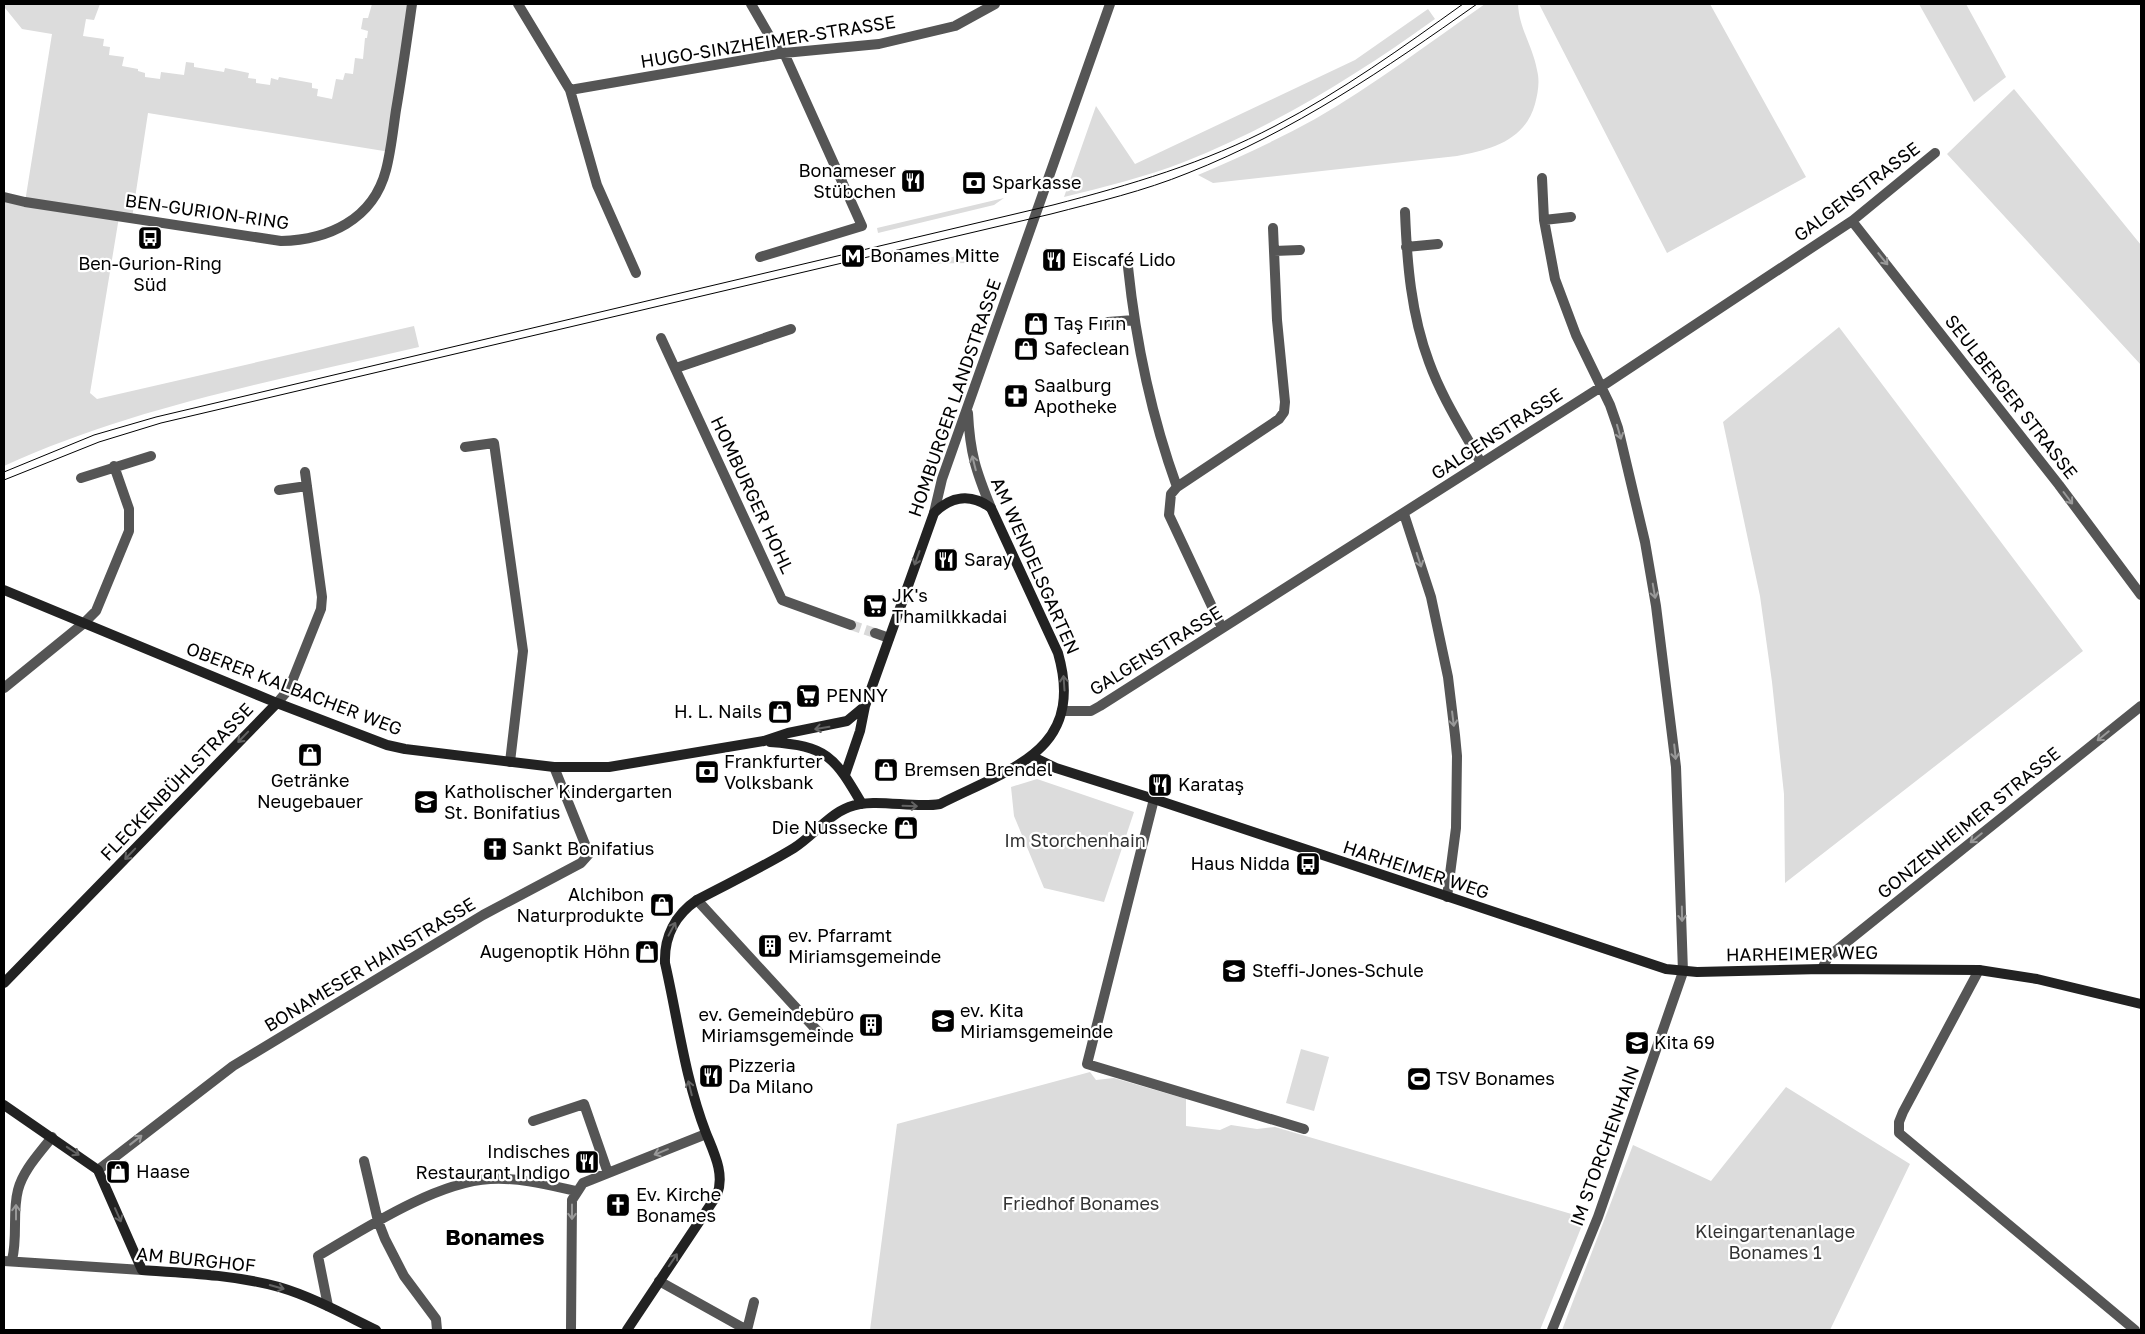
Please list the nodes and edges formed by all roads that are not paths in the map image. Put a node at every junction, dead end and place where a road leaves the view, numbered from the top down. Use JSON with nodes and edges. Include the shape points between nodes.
{"nodes":[{"id":1,"x":412,"y":4,"type":"edge"},
{"id":2,"x":518,"y":4,"type":"edge"},
{"id":3,"x":751,"y":4,"type":"edge"},
{"id":4,"x":995,"y":4,"type":"edge"},
{"id":5,"x":1110,"y":4,"type":"edge"},
{"id":6,"x":784,"y":53,"type":"junction"},
{"id":7,"x":570,"y":90,"type":"junction"},
{"id":8,"x":1935,"y":153,"type":"dead end"},
{"id":9,"x":1542,"y":178,"type":"dead end"},
{"id":10,"x":4,"y":197,"type":"edge"},
{"id":11,"x":1405,"y":212,"type":"dead end"},
{"id":12,"x":1570,"y":217,"type":"dead end"},
{"id":13,"x":1544,"y":220,"type":"junction"},
{"id":14,"x":1852,"y":221,"type":"junction"},
{"id":15,"x":1273,"y":228,"type":"dead end"},
{"id":16,"x":1438,"y":244,"type":"dead end"},
{"id":17,"x":1406,"y":247,"type":"junction"},
{"id":18,"x":1300,"y":250,"type":"dead end"},
{"id":19,"x":1274,"y":251,"type":"junction"},
{"id":20,"x":760,"y":257,"type":"dead end"},
{"id":21,"x":1128,"y":268,"type":"dead end"},
{"id":22,"x":636,"y":273,"type":"dead end"},
{"id":23,"x":1134,"y":320,"type":"junction"},
{"id":24,"x":1108,"y":322,"type":"dead end"},
{"id":25,"x":791,"y":330,"type":"dead end"},
{"id":26,"x":661,"y":338,"type":"dead end"},
{"id":27,"x":676,"y":368,"type":"junction"},
{"id":28,"x":1601,"y":387,"type":"junction"},
{"id":29,"x":968,"y":410,"type":"junction"},
{"id":30,"x":465,"y":447,"type":"dead end"},
{"id":31,"x":151,"y":456,"type":"dead end"},
{"id":32,"x":1481,"y":463,"type":"junction"},
{"id":33,"x":114,"y":466,"type":"junction"},
{"id":34,"x":305,"y":472,"type":"dead end"},
{"id":35,"x":81,"y":478,"type":"dead end"},
{"id":36,"x":307,"y":486,"type":"junction"},
{"id":37,"x":1178,"y":487,"type":"junction"},
{"id":38,"x":278,"y":490,"type":"dead end"},
{"id":39,"x":992,"y":508,"type":"junction"},
{"id":40,"x":934,"y":512,"type":"junction"},
{"id":41,"x":1404,"y":514,"type":"junction"},
{"id":42,"x":4,"y":590,"type":"edge"},
{"id":43,"x":2141,"y":595,"type":"edge"},
{"id":44,"x":84,"y":623,"type":"junction"},
{"id":45,"x":851,"y":625,"type":"tunnel mouth"},
{"id":46,"x":1222,"y":628,"type":"junction"},
{"id":47,"x":875,"y":633,"type":"tunnel mouth"},
{"id":48,"x":888,"y":638,"type":"junction"},
{"id":49,"x":4,"y":688,"type":"edge"},
{"id":50,"x":277,"y":702,"type":"junction"},
{"id":51,"x":864,"y":706,"type":"junction"},
{"id":52,"x":2141,"y":706,"type":"edge"},
{"id":53,"x":1062,"y":711,"type":"junction"},
{"id":54,"x":764,"y":741,"type":"junction"},
{"id":55,"x":1033,"y":757,"type":"junction"},
{"id":56,"x":510,"y":762,"type":"junction"},
{"id":57,"x":554,"y":767,"type":"junction"},
{"id":58,"x":845,"y":775,"type":"junction"},
{"id":59,"x":1154,"y":799,"type":"junction"},
{"id":60,"x":862,"y":804,"type":"junction"},
{"id":61,"x":1446,"y":897,"type":"junction"},
{"id":62,"x":697,"y":900,"type":"junction"},
{"id":63,"x":1822,"y":969,"type":"junction"},
{"id":64,"x":1980,"y":970,"type":"junction"},
{"id":65,"x":1683,"y":972,"type":"junction"},
{"id":66,"x":4,"y":983,"type":"edge"},
{"id":67,"x":2141,"y":1004,"type":"edge"},
{"id":68,"x":822,"y":1036,"type":"dead end"},
{"id":69,"x":4,"y":1104,"type":"edge"},
{"id":70,"x":532,"y":1121,"type":"dead end"},
{"id":71,"x":1304,"y":1129,"type":"dead end"},
{"id":72,"x":706,"y":1134,"type":"junction"},
{"id":73,"x":52,"y":1137,"type":"junction"},
{"id":74,"x":364,"y":1161,"type":"dead end"},
{"id":75,"x":98,"y":1170,"type":"junction"},
{"id":76,"x":608,"y":1173,"type":"junction"},
{"id":77,"x":576,"y":1191,"type":"junction"},
{"id":78,"x":378,"y":1220,"type":"junction"},
{"id":79,"x":8,"y":1260,"type":"edge"},
{"id":80,"x":142,"y":1270,"type":"junction"},
{"id":81,"x":659,"y":1280,"type":"junction"},
{"id":82,"x":754,"y":1302,"type":"dead end"},
{"id":83,"x":328,"y":1306,"type":"junction"},
{"id":84,"x":376,"y":1330,"type":"edge"},
{"id":85,"x":437,"y":1330,"type":"edge"},
{"id":86,"x":571,"y":1330,"type":"edge"},
{"id":87,"x":627,"y":1330,"type":"edge"},
{"id":88,"x":1552,"y":1330,"type":"edge"},
{"id":89,"x":2135,"y":1330,"type":"edge"}],
"edges":[{"from":1,"to":10,"type":"street","name":"BEN-GURION-RING","via":[[386,171],[373,201],[346,226],[303,240],[281,241]]},
{"from":2,"to":7,"type":"street"},
{"from":3,"to":6,"type":"street","via":[[770,37]]},
{"from":4,"to":6,"type":"street","name":"HUGO-SINZHEIMER-STRASSE","via":[[955,26],[878,44]]},
{"from":5,"to":29,"type":"street","name":"HOMBURGER LANDSTRASSE"},
{"from":6,"to":7,"type":"street","name":"HUGO-SINZHEIMER-STRASSE"},
{"from":6,"to":20,"type":"street","via":[[862,226]]},
{"from":7,"to":22,"type":"street","via":[[597,185]]},
{"from":8,"to":14,"type":"street","name":"GALGENSTRASSE"},
{"from":9,"to":13,"type":"street"},
{"from":11,"to":17,"type":"street"},
{"from":12,"to":13,"type":"street"},
{"from":13,"to":28,"type":"street","via":[[1563,305]]},
{"from":14,"to":28,"type":"street","name":"GALGENSTRASSE"},
{"from":14,"to":43,"type":"street","name":"SEULBERGER STRASSE","one_way":true,"via":[[2023,438]]},
{"from":15,"to":19,"type":"street"},
{"from":16,"to":17,"type":"street"},
{"from":17,"to":32,"type":"street","via":[[1413,303],[1429,362],[1438,385]]},
{"from":18,"to":19,"type":"street"},
{"from":19,"to":37,"type":"street","via":[[1276,320],[1286,402],[1284,412],[1279,419]]},
{"from":21,"to":23,"type":"street"},
{"from":23,"to":24,"type":"street"},
{"from":23,"to":37,"type":"street","via":[[1153,413]]},
{"from":25,"to":27,"type":"street"},
{"from":26,"to":27,"type":"street","name":"HOMBURGER HOHL"},
{"from":27,"to":45,"type":"street","name":"HOMBURGER HOHL","via":[[782,600]]},
{"from":28,"to":32,"type":"street","name":"GALGENSTRASSE"},
{"from":28,"to":65,"type":"street","one_way":true,"via":[[1618,428],[1631,478],[1668,683],[1680,821]]},
{"from":39,"to":29,"type":"street","name":"AM WENDELSGARTEN","one_way":true,"via":[[969,444]]},
{"from":29,"to":40,"type":"street","name":"HOMBURGER LANDSTRASSE","via":[[939,488]]},
{"from":30,"to":56,"type":"street","via":[[494,443],[523,651]]},
{"from":31,"to":33,"type":"street"},
{"from":32,"to":41,"type":"street","name":"GALGENSTRASSE"},
{"from":33,"to":35,"type":"street"},
{"from":33,"to":44,"type":"street","via":[[129,509],[129,531],[96,610]]},
{"from":34,"to":36,"type":"street","name":"FLECKENBÜHLSTRASSE"},
{"from":36,"to":38,"type":"street"},
{"from":36,"to":50,"type":"street","name":"FLECKENBÜHLSTRASSE","via":[[321,609],[289,689]]},
{"from":37,"to":46,"type":"street","via":[[1171,494],[1169,515]]},
{"from":39,"to":40,"type":"street","via":[[982,501],[961,498],[943,504]]},
{"from":53,"to":39,"type":"street","name":"AM WENDELSGARTEN","one_way":true,"via":[[1064,685],[1058,653]]},
{"from":40,"to":48,"type":"street","name":"HOMBURGER LANDSTRASSE","one_way":true},
{"from":41,"to":46,"type":"street","name":"GALGENSTRASSE"},
{"from":41,"to":61,"type":"street","one_way":true,"via":[[1431,597],[1448,678],[1455,735],[1456,828]]},
{"from":42,"to":44,"type":"street","name":"OBERER KALBACHER WEG"},
{"from":44,"to":49,"type":"street"},
{"from":44,"to":50,"type":"street","name":"OBERER KALBACHER WEG"},
{"from":46,"to":53,"type":"street","name":"GALGENSTRASSE","via":[[1091,711]]},
{"from":47,"to":48,"type":"street"},
{"from":48,"to":51,"type":"street","name":"HOMBURGER LANDSTRASSE"},
{"from":50,"to":56,"type":"street","name":"OBERER KALBACHER WEG","via":[[387,745]]},
{"from":50,"to":66,"type":"street","name":"FLECKENBÜHLSTRASSE","one_way":true},
{"from":51,"to":54,"type":"street","name":"OBERER KALBACHER WEG","one_way":true,"via":[[847,721]]},
{"from":51,"to":58,"type":"street","name":"HOMBURGER LANDSTRASSE","via":[[860,731]]},
{"from":52,"to":63,"type":"street","name":"GONZENHEIMER STRASSE","one_way":true,"via":[[1828,957]]},
{"from":53,"to":55,"type":"street","name":"AM WENDELSGARTEN","via":[[1046,745]]},
{"from":54,"to":57,"type":"street","name":"OBERER KALBACHER WEG","via":[[609,767]]},
{"from":54,"to":58,"type":"street","name":"OBERER KALBACHER WEG","via":[[796,743],[822,751]]},
{"from":55,"to":59,"type":"street","name":"HARHEIMER WEG","via":[[1056,768]]},
{"from":60,"to":55,"type":"street","one_way":true,"via":[[940,804]]},
{"from":56,"to":57,"type":"street","name":"OBERER KALBACHER WEG"},
{"from":75,"to":57,"type":"street","name":"BONAMESER HAINSTRASSE","one_way":true,"via":[[233,1066],[483,915],[581,863],[589,854]]},
{"from":58,"to":60,"type":"street","name":"OBERER KALBACHER WEG"},
{"from":59,"to":61,"type":"street","name":"HARHEIMER WEG"},
{"from":59,"to":71,"type":"street","via":[[1087,1064]]},
{"from":60,"to":62,"type":"street","via":[[837,814],[795,848]]},
{"from":61,"to":65,"type":"street","name":"HARHEIMER WEG","via":[[1650,965]]},
{"from":62,"to":68,"type":"street"},
{"from":72,"to":62,"type":"street","one_way":true,"via":[[689,1082],[664,963],[668,934],[687,907]]},
{"from":63,"to":64,"type":"street","name":"HARHEIMER WEG"},
{"from":63,"to":65,"type":"street","name":"HARHEIMER WEG"},
{"from":64,"to":67,"type":"street","name":"HARHEIMER WEG","via":[[2037,979]]},
{"from":64,"to":89,"type":"street","via":[[1903,1112],[1899,1133]]},
{"from":65,"to":88,"type":"street","name":"IM STORCHENHAIN","via":[[1598,1217]]},
{"from":69,"to":73,"type":"street"},
{"from":70,"to":76,"type":"street","via":[[584,1104]]},
{"from":72,"to":76,"type":"street","one_way":true},
{"from":81,"to":72,"type":"street","one_way":true,"via":[[720,1187],[716,1159]]},
{"from":73,"to":75,"type":"street","one_way":true},
{"from":79,"to":73,"type":"street","one_way":true,"via":[[16,1245],[18,1189]]},
{"from":74,"to":78,"type":"street"},
{"from":75,"to":80,"type":"street","one_way":true},
{"from":76,"to":77,"type":"street","via":[[583,1183]]},
{"from":77,"to":78,"type":"street","via":[[507,1180],[475,1180],[444,1189]]},
{"from":77,"to":86,"type":"street","one_way":true,"via":[[572,1200]]},
{"from":78,"to":83,"type":"street","via":[[318,1256]]},
{"from":78,"to":85,"type":"street","via":[[404,1276],[436,1319]]},
{"from":79,"to":80,"type":"street","name":"AM BURGHOF"},
{"from":80,"to":83,"type":"street","name":"AM BURGHOF","one_way":true,"via":[[258,1282]]},
{"from":81,"to":82,"type":"street","via":[[747,1330]]},
{"from":81,"to":87,"type":"street"},
{"from":83,"to":84,"type":"street","name":"AM BURGHOF"}]}
